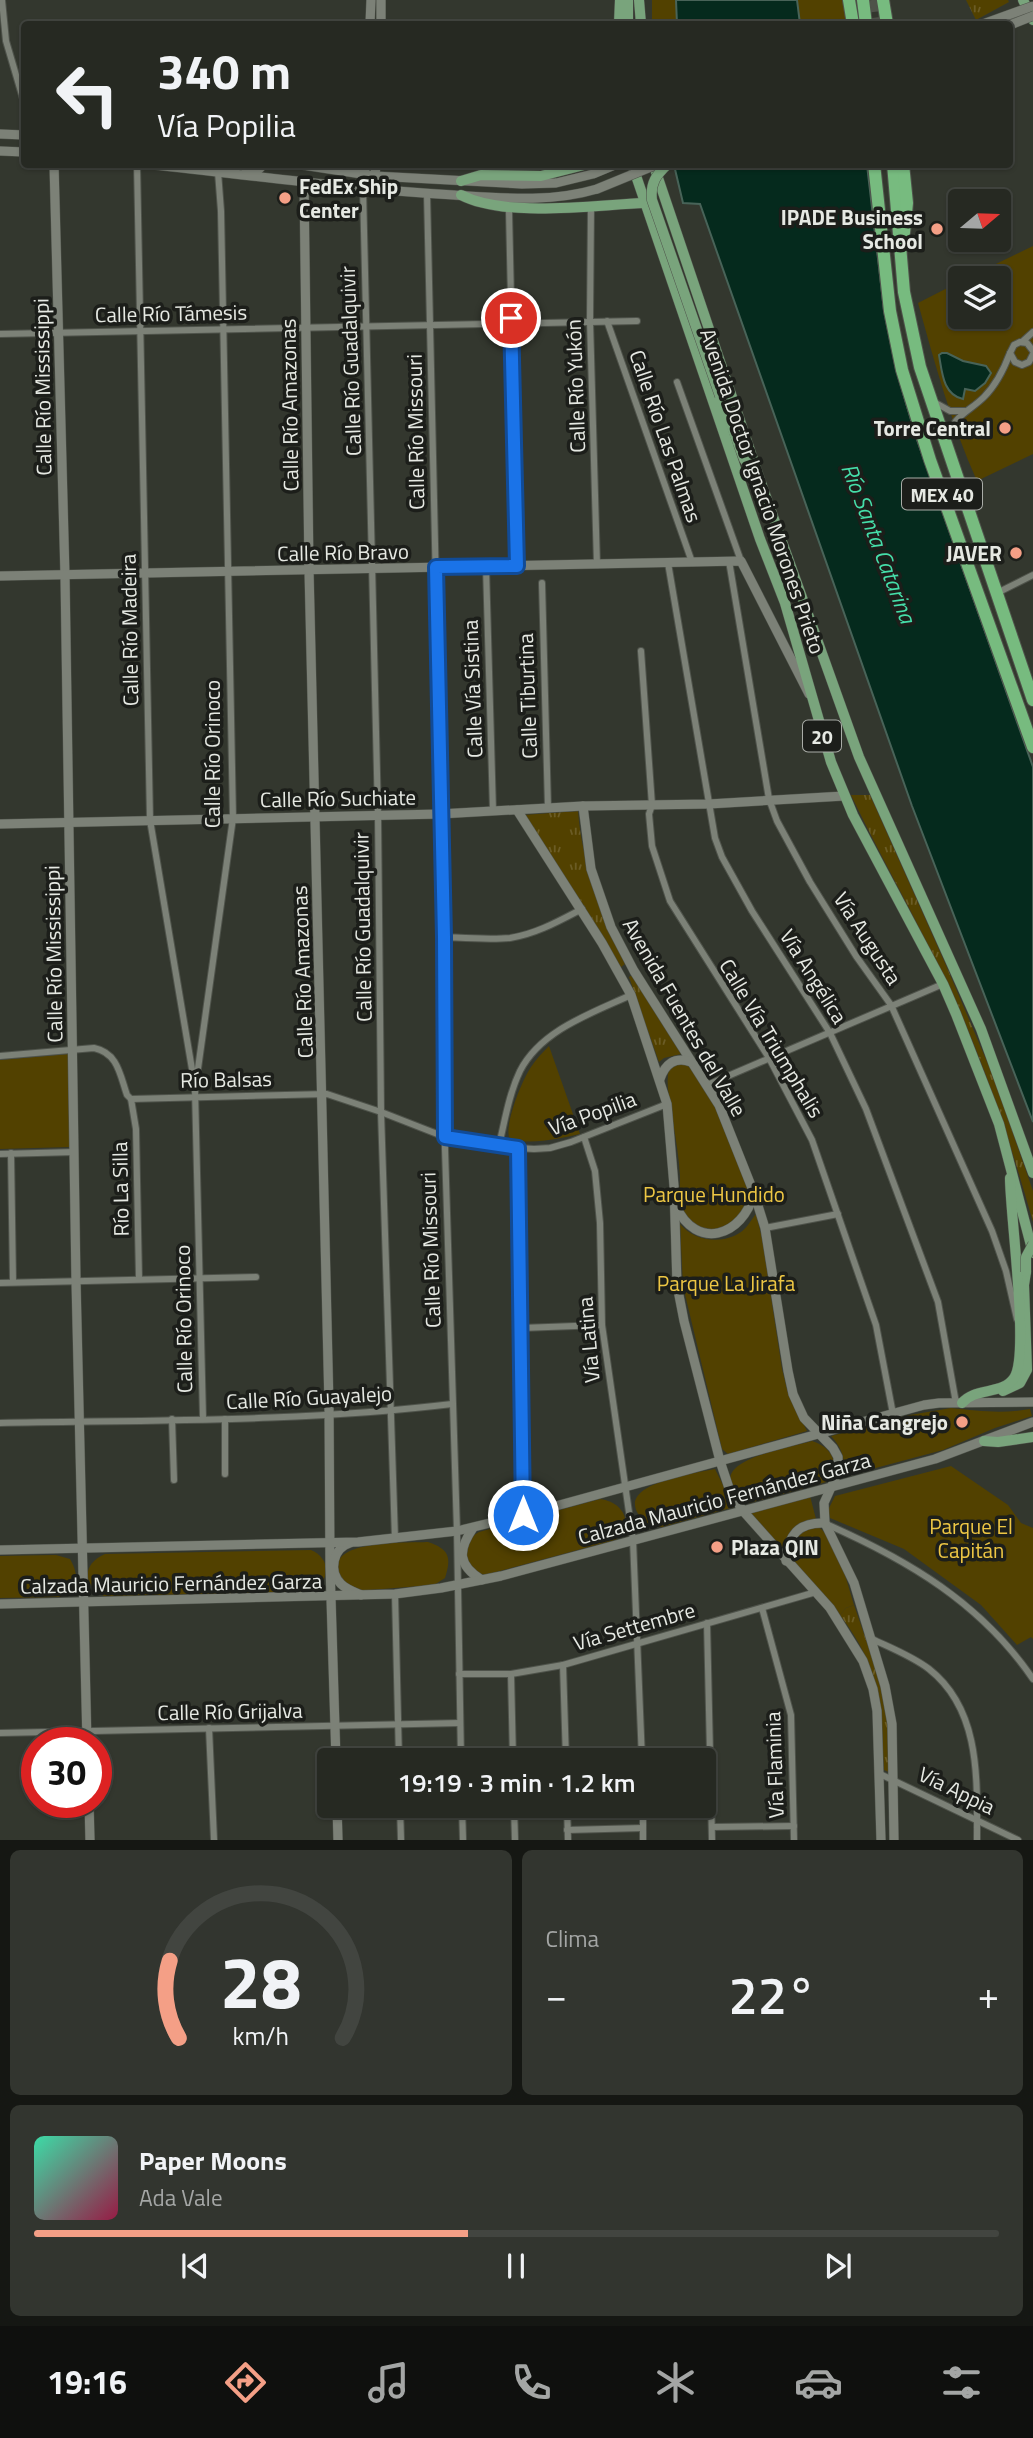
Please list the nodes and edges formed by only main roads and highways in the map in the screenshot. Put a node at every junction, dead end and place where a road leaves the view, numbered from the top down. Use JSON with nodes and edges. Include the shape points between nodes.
{"nodes":[{"id":1,"x":620,"y":0,"type":"edge"},
{"id":2,"x":628,"y":0,"type":"edge"},
{"id":3,"x":639,"y":0,"type":"edge"},
{"id":4,"x":645,"y":0,"type":"edge"},
{"id":5,"x":849,"y":0,"type":"edge"},
{"id":6,"x":857,"y":0,"type":"edge"},
{"id":7,"x":863,"y":0,"type":"edge"},
{"id":8,"x":883,"y":0,"type":"edge"},
{"id":9,"x":1023,"y":0,"type":"edge"},
{"id":10,"x":1032,"y":12,"type":"edge"},
{"id":11,"x":619,"y":21,"type":"edge"},
{"id":12,"x":628,"y":21,"type":"edge"},
{"id":13,"x":642,"y":21,"type":"edge"},
{"id":14,"x":642,"y":21,"type":"edge"},
{"id":15,"x":852,"y":21,"type":"edge"},
{"id":16,"x":859,"y":21,"type":"edge"},
{"id":17,"x":866,"y":21,"type":"edge"},
{"id":18,"x":887,"y":21,"type":"edge"},
{"id":19,"x":633,"y":168,"type":"edge"},
{"id":20,"x":657,"y":168,"type":"edge"},
{"id":21,"x":664,"y":168,"type":"edge"},
{"id":22,"x":874,"y":168,"type":"edge"},
{"id":23,"x":883,"y":168,"type":"edge"},
{"id":24,"x":892,"y":168,"type":"edge"},
{"id":25,"x":903,"y":168,"type":"edge"},
{"id":26,"x":591,"y":169,"type":"edge"},
{"id":27,"x":461,"y":181,"type":"road end"},
{"id":28,"x":461,"y":195,"type":"road end"},
{"id":29,"x":644,"y":203,"type":"junction"},
{"id":30,"x":881,"y":233,"type":"junction"},
{"id":31,"x":901,"y":261,"type":"junction"},
{"id":32,"x":760,"y":480,"type":"junction"},
{"id":33,"x":1030,"y":684,"type":"edge"},
{"id":34,"x":1033,"y":700,"type":"edge"},
{"id":35,"x":1033,"y":747,"type":"edge"},
{"id":36,"x":1010,"y":1163,"type":"junction"},
{"id":37,"x":1033,"y":1173,"type":"edge"},
{"id":38,"x":1033,"y":1244,"type":"edge"},
{"id":39,"x":1033,"y":1253,"type":"edge"},
{"id":40,"x":1026,"y":1272,"type":"junction"},
{"id":41,"x":1033,"y":1314,"type":"edge"},
{"id":42,"x":981,"y":1392,"type":"junction"},
{"id":43,"x":959,"y":1403,"type":"road end"},
{"id":44,"x":1033,"y":1437,"type":"edge"},
{"id":45,"x":984,"y":1441,"type":"road end"}],
"edges":[{"from":1,"to":11,"type":"main road"},
{"from":2,"to":12,"type":"main road"},
{"from":3,"to":13,"type":"main road"},
{"from":4,"to":14,"type":"main road"},
{"from":5,"to":15,"type":"highway"},
{"from":6,"to":16,"type":"highway"},
{"from":7,"to":17,"type":"highway"},
{"from":8,"to":18,"type":"highway"},
{"from":9,"to":10,"type":"main road"},
{"from":19,"to":29,"type":"main road","name":"Avenida Doctor Ignacio Morones Prieto","number":"20"},
{"from":20,"to":32,"type":"main road","name":"Avenida Doctor Ignacio Morones Prieto","number":"20"},
{"from":21,"to":32,"type":"main road","bridge":true,"via":[[654,178],[652,200],[744,459]]},
{"from":22,"to":30,"type":"highway","number":"MEX 40"},
{"from":23,"to":30,"type":"highway","via":[[886,214]]},
{"from":24,"to":31,"type":"highway","number":"MEX 40"},
{"from":25,"to":31,"type":"highway","via":[[906,203]]},
{"from":26,"to":27,"type":"main road"},
{"from":28,"to":29,"type":"main road","via":[[480,203],[548,208]]},
{"from":29,"to":36,"type":"main road","name":"Avenida Doctor Ignacio Morones Prieto","number":"20","via":[[785,603],[844,796],[943,984],[981,1075]]},
{"from":30,"to":35,"type":"highway","number":"MEX 40","via":[[902,370]]},
{"from":31,"to":33,"type":"highway","number":"MEX 40","via":[[911,330],[931,401]]},
{"from":32,"to":37,"type":"main road","name":"Avenida Doctor Ignacio Morones Prieto","number":"20","via":[[859,757],[981,1029]]},
{"from":33,"to":34,"type":"highway","number":"MEX 40"},
{"from":36,"to":39,"type":"main road","name":"Avenida Doctor Ignacio Morones Prieto","number":"20"},
{"from":36,"to":42,"type":"main road","via":[[1019,1365],[1006,1385]]},
{"from":38,"to":40,"type":"main road","bridge":true,"via":[[1026,1257]]},
{"from":40,"to":41,"type":"main road"},
{"from":40,"to":42,"type":"main road","via":[[1028,1362],[1024,1377],[1009,1390]]},
{"from":42,"to":43,"type":"main road"},
{"from":44,"to":45,"type":"main road"}]}
